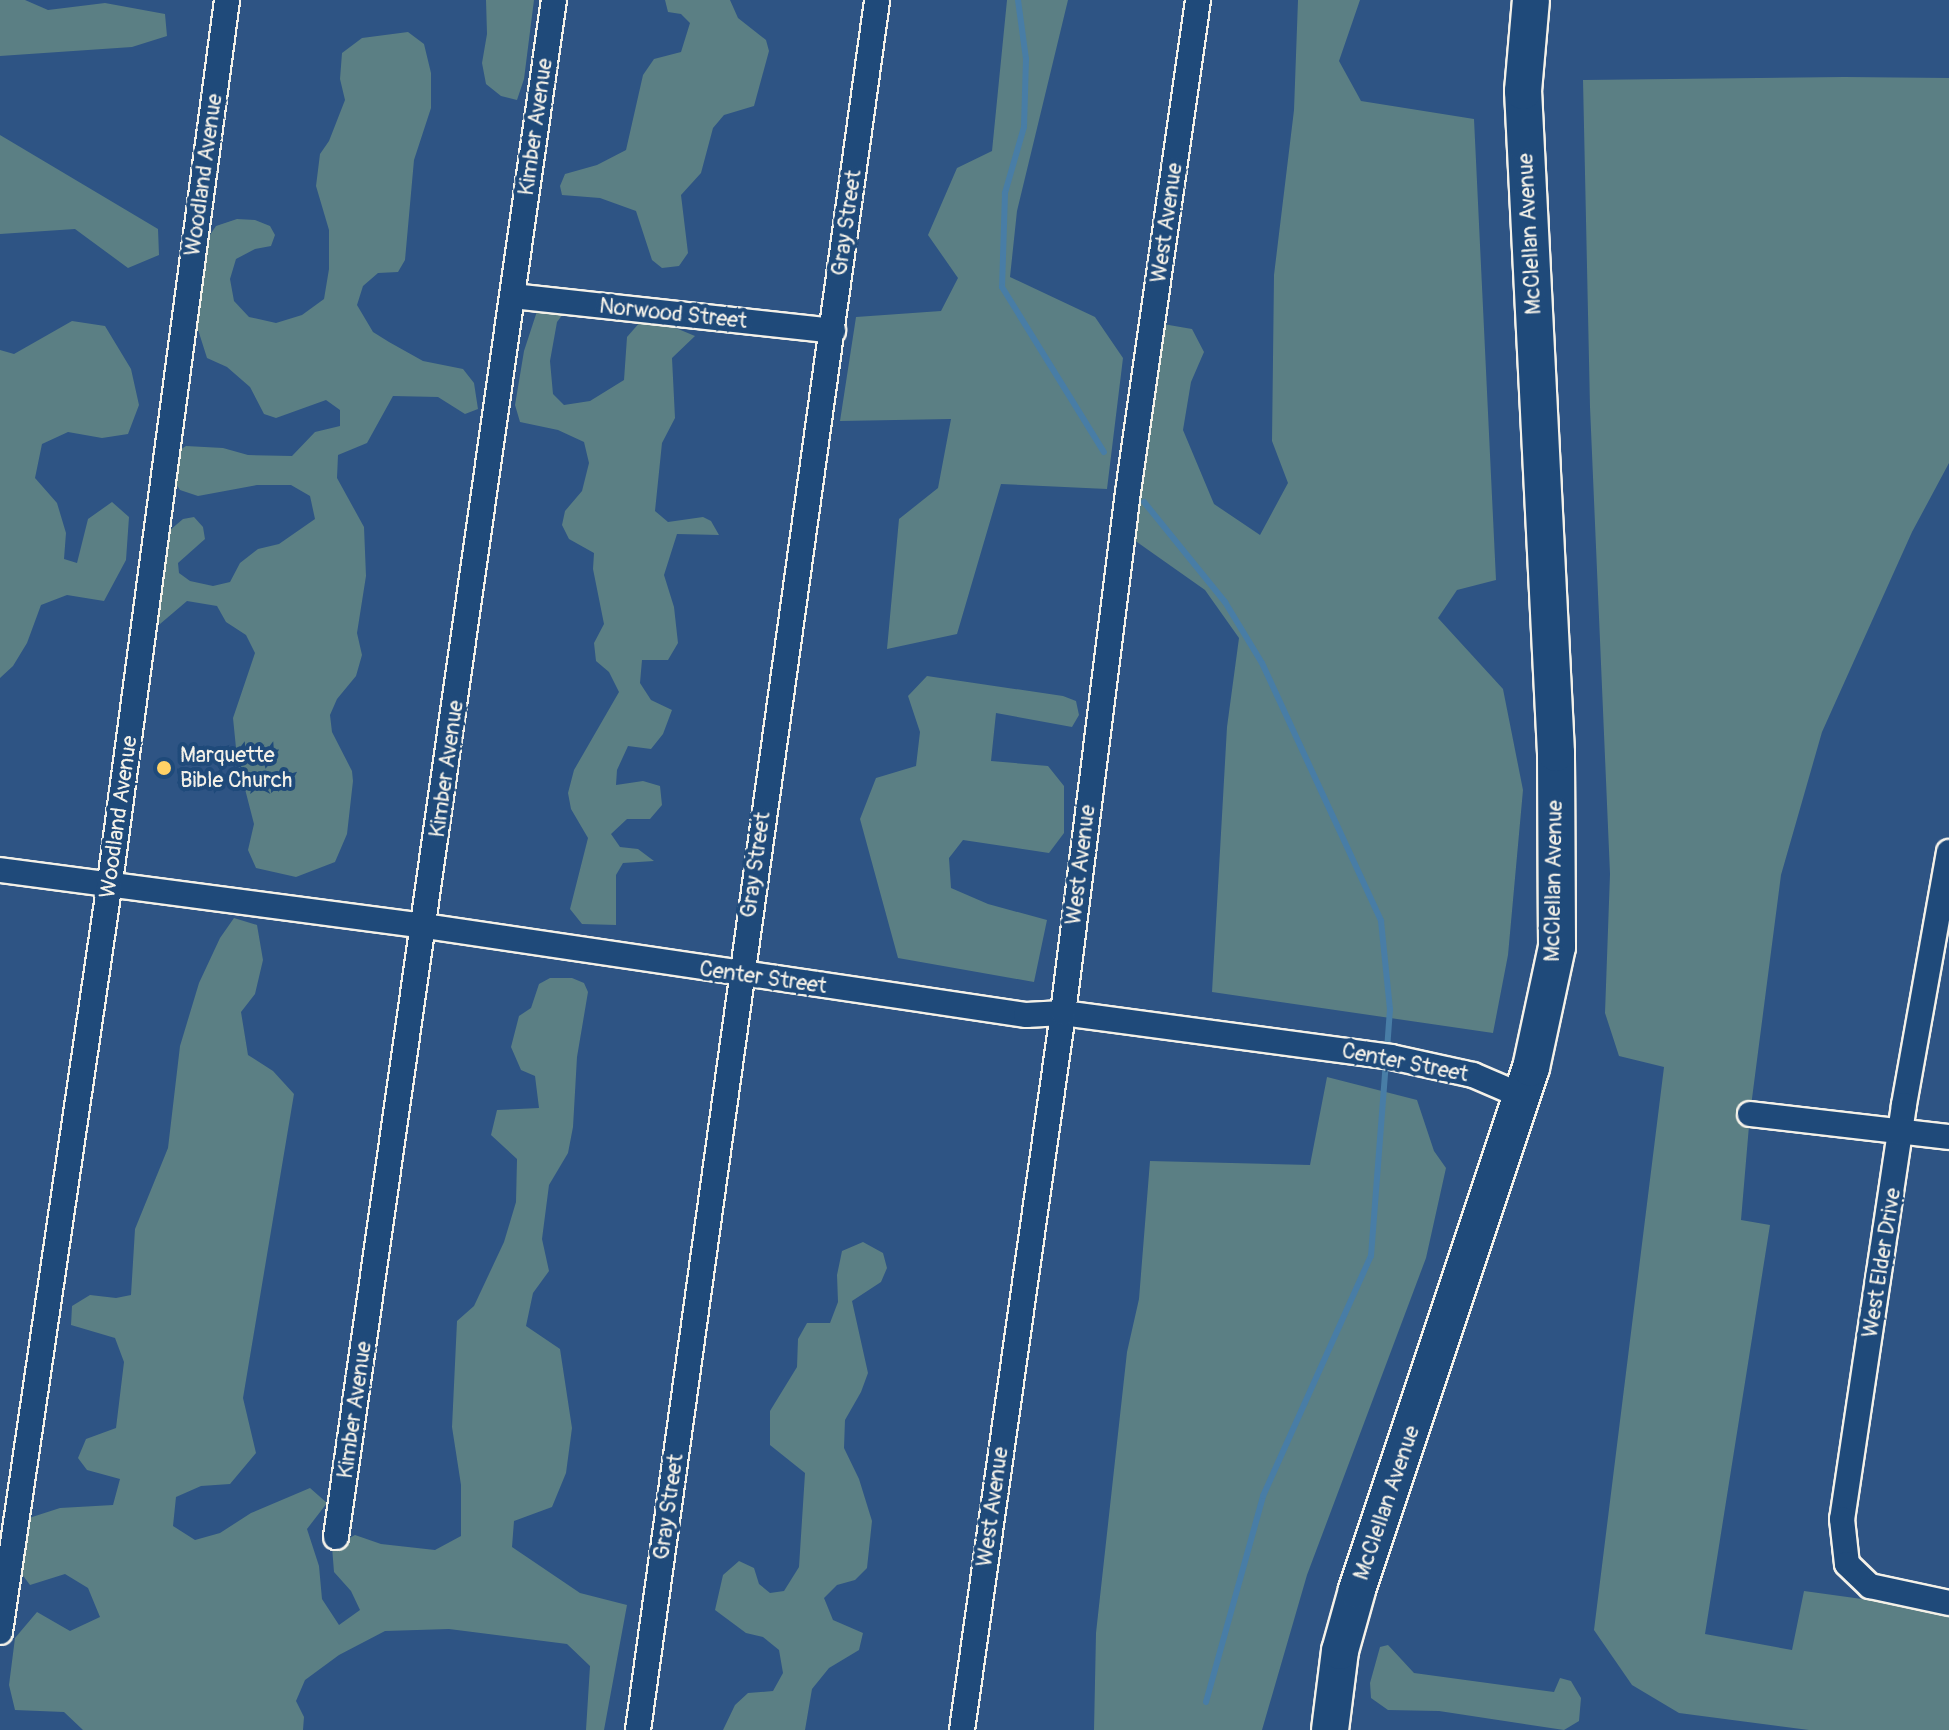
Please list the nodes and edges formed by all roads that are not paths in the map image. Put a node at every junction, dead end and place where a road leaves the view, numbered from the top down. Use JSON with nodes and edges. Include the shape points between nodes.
{"nodes":[{"id":1,"x":227,"y":0,"type":"edge"},
{"id":2,"x":554,"y":0,"type":"edge"},
{"id":3,"x":877,"y":0,"type":"edge"},
{"id":4,"x":1198,"y":0,"type":"edge"},
{"id":5,"x":1531,"y":0,"type":"edge"},
{"id":6,"x":513,"y":296,"type":"junction"},
{"id":7,"x":833,"y":331,"type":"junction"},
{"id":8,"x":1949,"y":852,"type":"edge"},
{"id":9,"x":0,"y":870,"type":"edge"},
{"id":10,"x":110,"y":882,"type":"junction"},
{"id":11,"x":425,"y":926,"type":"junction"},
{"id":12,"x":740,"y":975,"type":"junction"},
{"id":13,"x":1063,"y":1013,"type":"junction"},
{"id":14,"x":1522,"y":1096,"type":"junction"},
{"id":15,"x":1750,"y":1114,"type":"dead end"},
{"id":16,"x":1902,"y":1131,"type":"junction"},
{"id":17,"x":1949,"y":1137,"type":"edge"},
{"id":18,"x":336,"y":1537,"type":"dead end"},
{"id":19,"x":1949,"y":1603,"type":"edge"},
{"id":20,"x":0,"y":1632,"type":"edge"},
{"id":21,"x":638,"y":1730,"type":"edge"},
{"id":22,"x":962,"y":1730,"type":"edge"},
{"id":23,"x":1330,"y":1730,"type":"edge"}],
"edges":[{"from":1,"to":10,"type":"street","name":"Woodland Avenue"},
{"from":2,"to":6,"type":"street","name":"Kimber Avenue"},
{"from":3,"to":7,"type":"street","name":"Gray Street"},
{"from":4,"to":13,"type":"street","name":"West Avenue","via":[[1128,492]]},
{"from":5,"to":14,"type":"main road","name":"McClellan Avenue","via":[[1523,91],[1556,753],[1557,947],[1539,1042]]},
{"from":6,"to":7,"type":"street","name":"Norwood Street"},
{"from":6,"to":11,"type":"street","name":"Kimber Avenue"},
{"from":7,"to":12,"type":"street","name":"Gray Street"},
{"from":8,"to":16,"type":"street","name":"West Elder Drive"},
{"from":9,"to":10,"type":"street","name":"Center Street"},
{"from":10,"to":11,"type":"street","name":"Center Street"},
{"from":10,"to":20,"type":"street","name":"Woodland Avenue"},
{"from":11,"to":12,"type":"street","name":"Center Street"},
{"from":11,"to":18,"type":"street","name":"Kimber Avenue"},
{"from":12,"to":13,"type":"street","name":"Center Street","via":[[1026,1015]]},
{"from":12,"to":21,"type":"street","name":"Gray Street"},
{"from":13,"to":14,"type":"street","name":"Center Street","via":[[1391,1057],[1473,1075]]},
{"from":13,"to":22,"type":"street","name":"West Avenue"},
{"from":14,"to":23,"type":"main road","name":"McClellan Avenue","via":[[1357,1590],[1340,1651]]},
{"from":15,"to":16,"type":"street"},
{"from":16,"to":17,"type":"street"},
{"from":16,"to":19,"type":"street","name":"West Elder Drive","via":[[1842,1519],[1847,1564],[1870,1586]]}]}
